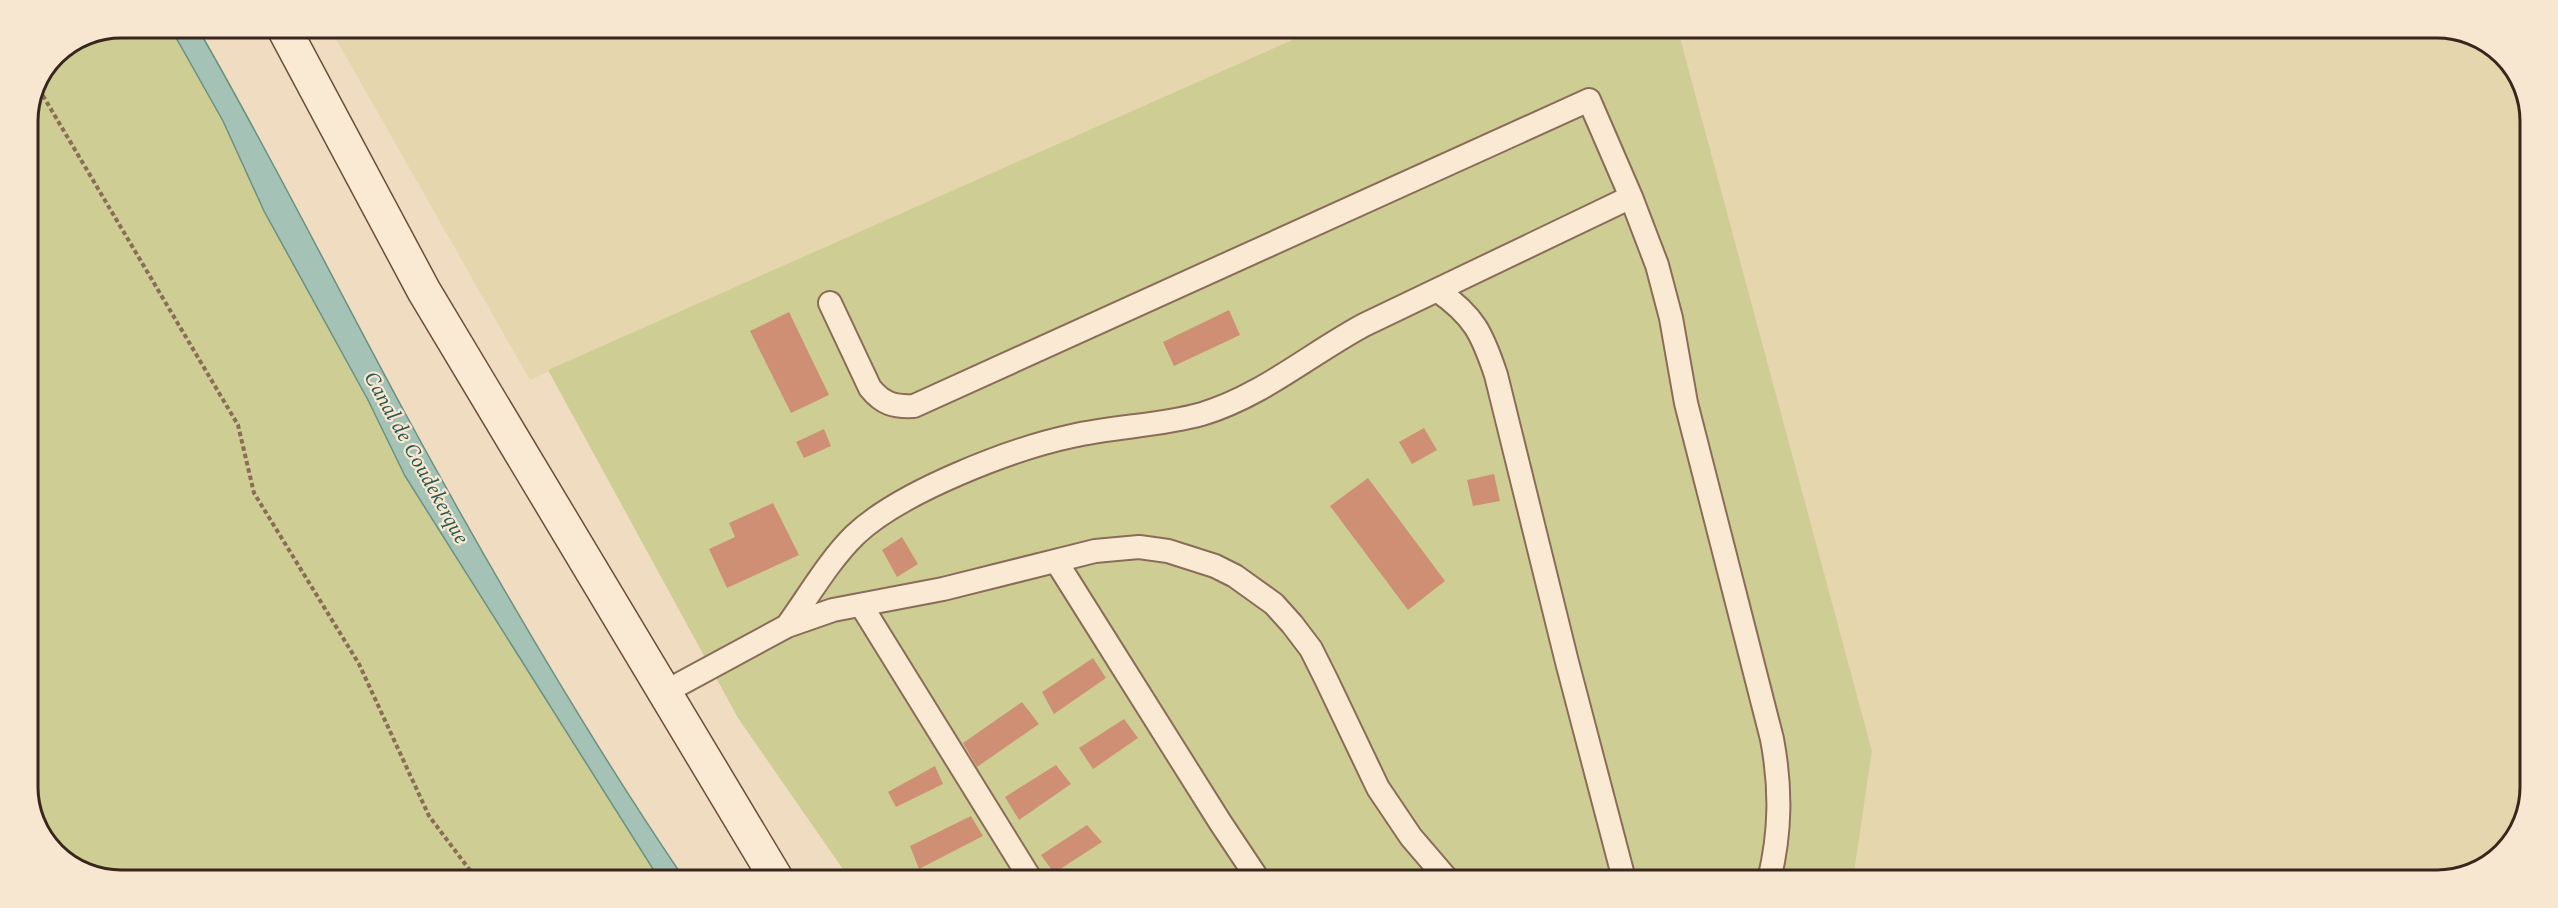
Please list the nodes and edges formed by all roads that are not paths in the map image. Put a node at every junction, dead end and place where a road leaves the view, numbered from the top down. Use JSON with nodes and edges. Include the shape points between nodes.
{"nodes":[{"id":1,"x":288,"y":37,"type":"edge"},
{"id":2,"x":1631,"y":197,"type":"junction"},
{"id":3,"x":1437,"y":290,"type":"junction"},
{"id":4,"x":830,"y":303,"type":"dead end"},
{"id":5,"x":1056,"y":561,"type":"junction"},
{"id":6,"x":861,"y":605,"type":"junction"},
{"id":7,"x":787,"y":626,"type":"junction"},
{"id":8,"x":665,"y":692,"type":"junction"},
{"id":9,"x":771,"y":870,"type":"edge"},
{"id":10,"x":1025,"y":870,"type":"edge"},
{"id":11,"x":1252,"y":870,"type":"edge"},
{"id":12,"x":1440,"y":870,"type":"edge"},
{"id":13,"x":1622,"y":870,"type":"edge"},
{"id":14,"x":1771,"y":870,"type":"edge"}],
"edges":[{"from":1,"to":8,"type":"street","via":[[424,291]]},
{"from":2,"to":3,"type":"lane"},
{"from":2,"to":4,"type":"lane","via":[[1589,100],[914,406],[891,406],[870,388]]},
{"from":2,"to":14,"type":"lane","via":[[1650,241],[1665,293],[1686,403],[1772,739],[1780,812]]},
{"from":3,"to":7,"type":"lane","via":[[1340,338],[1277,379],[1228,404],[1178,419],[1046,442],[960,474],[898,504],[855,535]]},
{"from":3,"to":13,"type":"lane","via":[[1469,316],[1496,375]]},
{"from":5,"to":6,"type":"lane","via":[[943,590]]},
{"from":5,"to":11,"type":"lane"},
{"from":5,"to":12,"type":"lane","via":[[1116,547],[1168,551],[1225,571],[1274,604],[1311,649],[1387,802]]},
{"from":6,"to":7,"type":"lane","via":[[832,610]]},
{"from":6,"to":10,"type":"lane"},
{"from":7,"to":8,"type":"lane"},
{"from":8,"to":9,"type":"street"}]}
